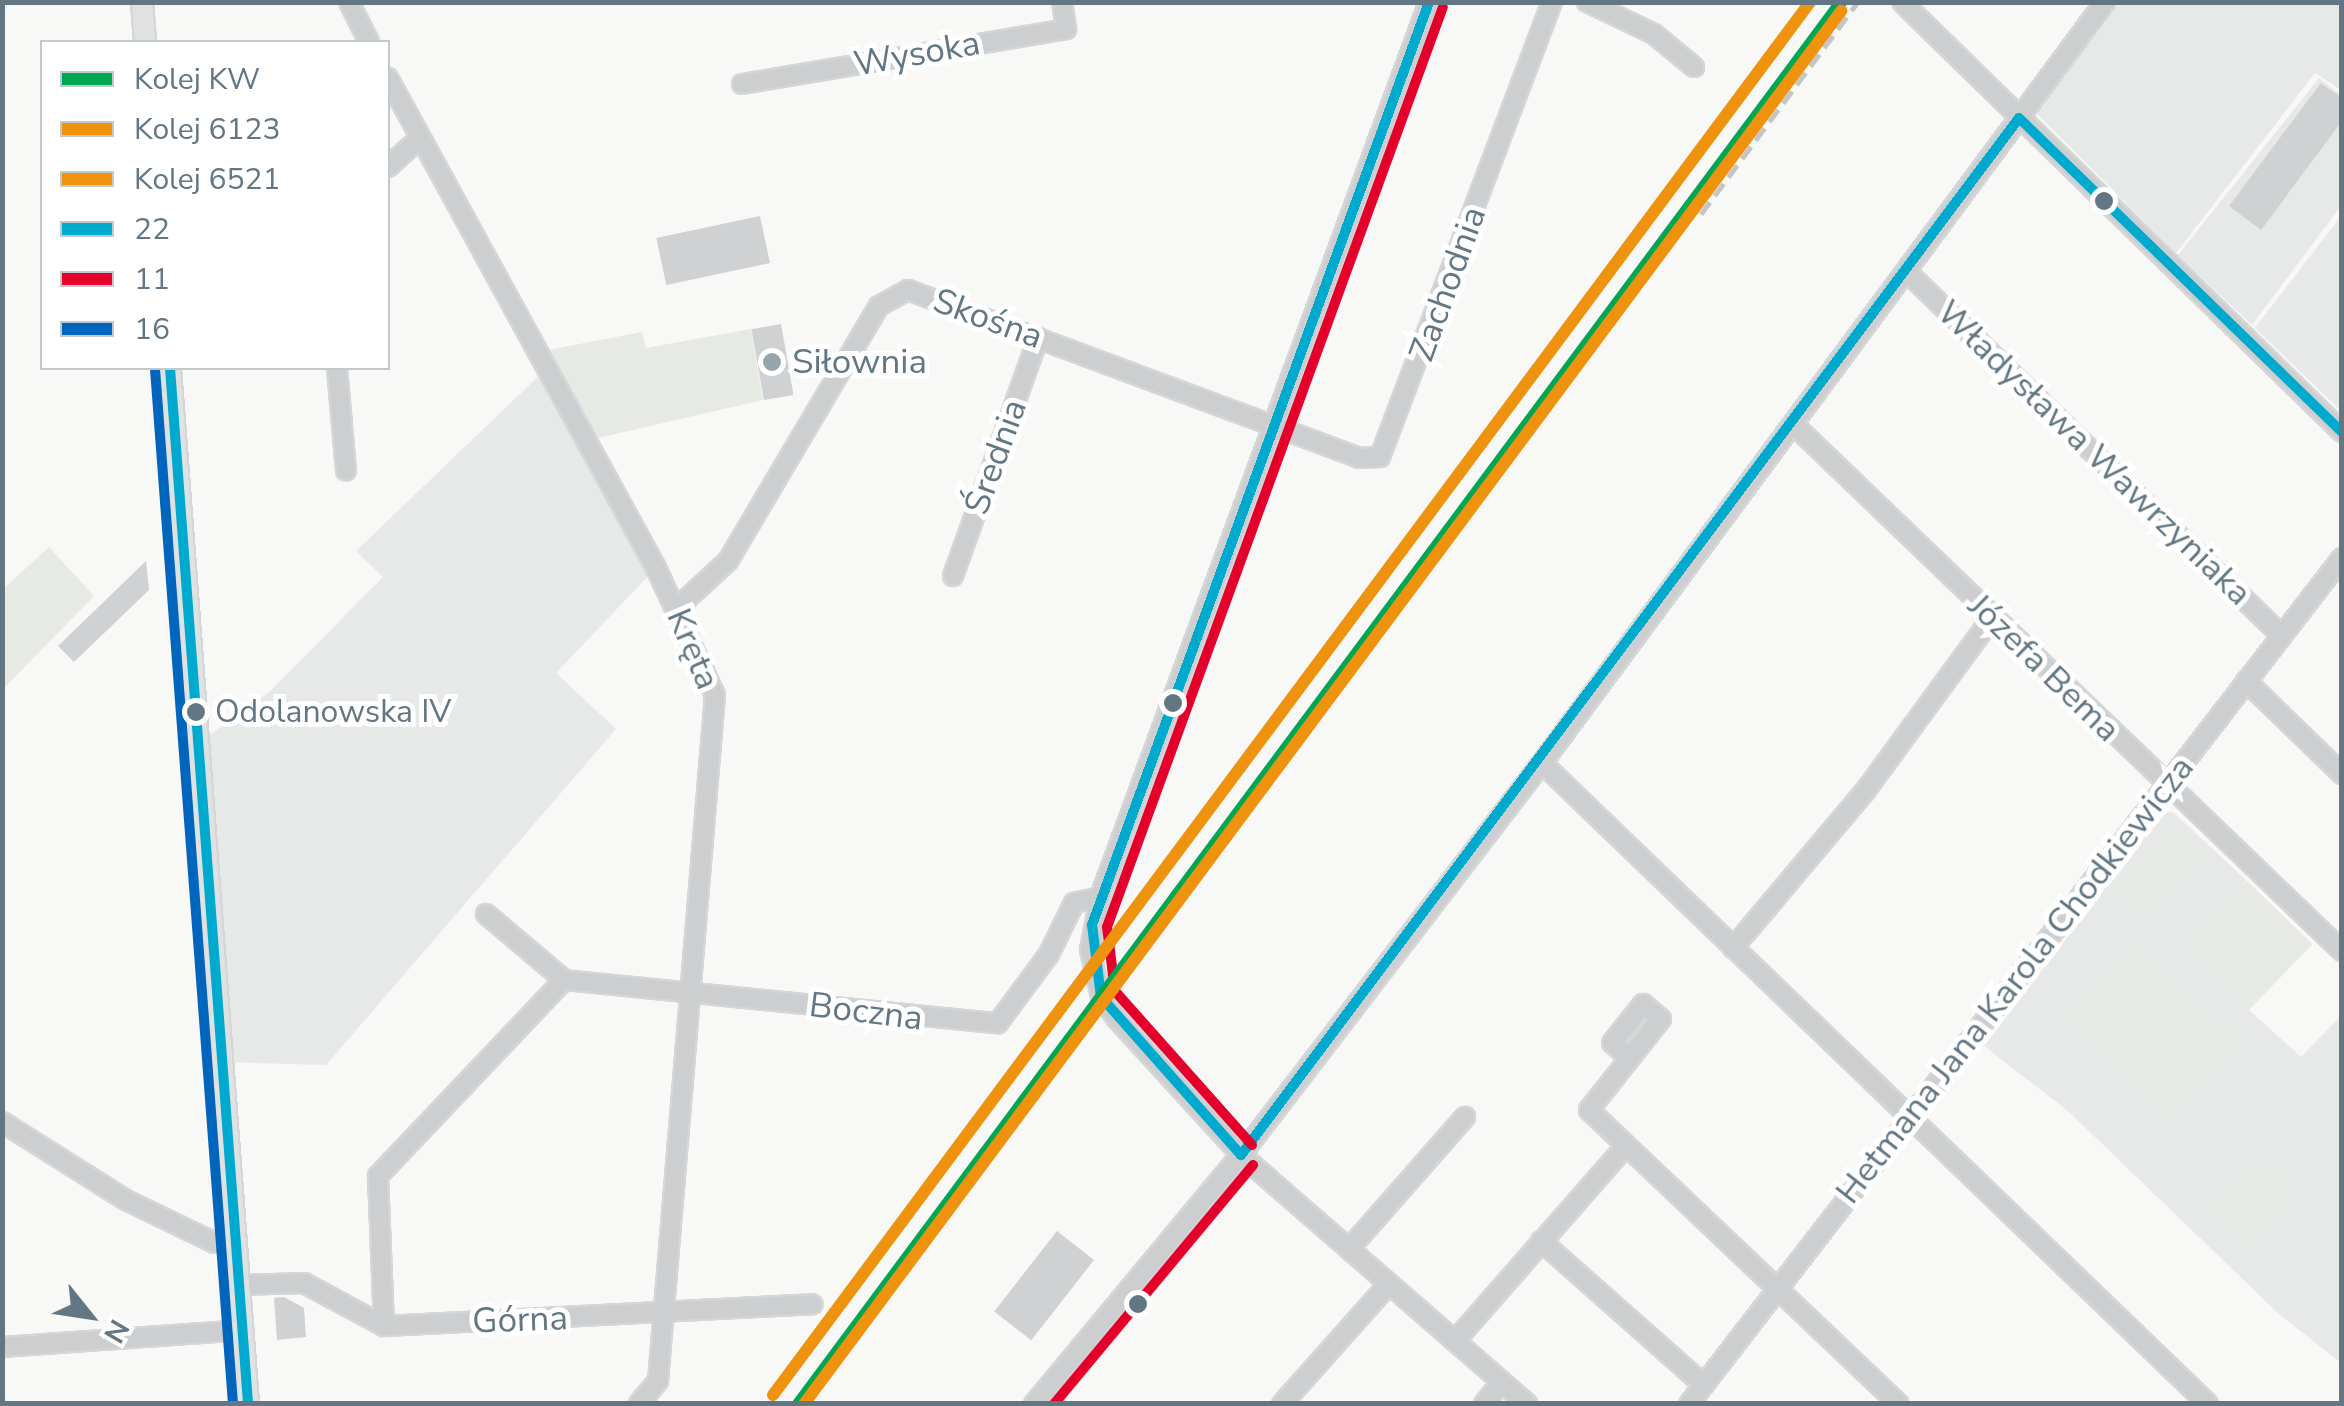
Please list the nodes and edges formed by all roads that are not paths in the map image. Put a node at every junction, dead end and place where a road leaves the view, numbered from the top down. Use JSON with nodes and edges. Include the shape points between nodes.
{"nodes":[{"id":1,"x":142,"y":2,"type":"edge"},
{"id":2,"x":348,"y":2,"type":"edge"},
{"id":3,"x":1062,"y":2,"type":"edge"},
{"id":4,"x":1429,"y":2,"type":"edge"},
{"id":5,"x":1552,"y":2,"type":"edge"},
{"id":6,"x":1588,"y":2,"type":"edge"},
{"id":7,"x":1902,"y":2,"type":"edge"},
{"id":8,"x":2105,"y":2,"type":"edge"},
{"id":9,"x":145,"y":40,"type":"edge"},
{"id":10,"x":368,"y":40,"type":"edge"},
{"id":11,"x":1694,"y":67,"type":"dead end"},
{"id":12,"x":390,"y":82,"type":"edge"},
{"id":13,"x":742,"y":84,"type":"dead end"},
{"id":14,"x":2019,"y":118,"type":"junction"},
{"id":15,"x":419,"y":139,"type":"junction"},
{"id":16,"x":390,"y":165,"type":"edge"},
{"id":17,"x":1906,"y":271,"type":"junction"},
{"id":18,"x":1038,"y":338,"type":"junction"},
{"id":19,"x":170,"y":370,"type":"edge"},
{"id":20,"x":337,"y":370,"type":"edge"},
{"id":21,"x":1793,"y":424,"type":"junction"},
{"id":22,"x":1274,"y":427,"type":"junction"},
{"id":23,"x":2342,"y":432,"type":"edge"},
{"id":24,"x":346,"y":471,"type":"dead end"},
{"id":25,"x":2342,"y":558,"type":"edge"},
{"id":26,"x":954,"y":576,"type":"dead end"},
{"id":27,"x":677,"y":608,"type":"junction"},
{"id":28,"x":1992,"y":618,"type":"junction"},
{"id":29,"x":2282,"y":634,"type":"junction"},
{"id":30,"x":2246,"y":681,"type":"junction"},
{"id":31,"x":1542,"y":762,"type":"junction"},
{"id":32,"x":2342,"y":774,"type":"edge"},
{"id":33,"x":2165,"y":785,"type":"junction"},
{"id":34,"x":1100,"y":898,"type":"junction"},
{"id":35,"x":486,"y":914,"type":"dead end"},
{"id":36,"x":1733,"y":948,"type":"junction"},
{"id":37,"x":2342,"y":952,"type":"edge"},
{"id":38,"x":564,"y":980,"type":"junction"},
{"id":39,"x":692,"y":992,"type":"junction"},
{"id":40,"x":1630,"y":1058,"type":"dead end"},
{"id":41,"x":1910,"y":1116,"type":"junction"},
{"id":42,"x":1465,"y":1117,"type":"dead end"},
{"id":43,"x":2,"y":1122,"type":"edge"},
{"id":44,"x":1626,"y":1146,"type":"junction"},
{"id":45,"x":1241,"y":1155,"type":"junction"},
{"id":46,"x":236,"y":1242,"type":"junction"},
{"id":47,"x":1541,"y":1242,"type":"junction"},
{"id":48,"x":1348,"y":1249,"type":"junction"},
{"id":49,"x":240,"y":1284,"type":"junction"},
{"id":50,"x":1389,"y":1284,"type":"junction"},
{"id":51,"x":1777,"y":1288,"type":"junction"},
{"id":52,"x":812,"y":1304,"type":"dead end"},
{"id":53,"x":664,"y":1315,"type":"junction"},
{"id":54,"x":384,"y":1326,"type":"junction"},
{"id":55,"x":243,"y":1330,"type":"junction"},
{"id":56,"x":1454,"y":1340,"type":"junction"},
{"id":57,"x":2,"y":1347,"type":"edge"},
{"id":58,"x":1502,"y":1382,"type":"junction"},
{"id":59,"x":1704,"y":1385,"type":"junction"},
{"id":60,"x":248,"y":1404,"type":"edge"},
{"id":61,"x":640,"y":1404,"type":"edge"},
{"id":62,"x":1034,"y":1404,"type":"edge"},
{"id":63,"x":1282,"y":1404,"type":"edge"},
{"id":64,"x":1484,"y":1404,"type":"edge"},
{"id":65,"x":1527,"y":1404,"type":"edge"},
{"id":66,"x":1688,"y":1404,"type":"edge"},
{"id":67,"x":1899,"y":1404,"type":"edge"},
{"id":68,"x":2208,"y":1404,"type":"edge"}],
"edges":[{"from":1,"to":9,"type":"main road"},
{"from":2,"to":10,"type":"street"},
{"from":3,"to":13,"type":"street","name":"Wysoka","via":[[1066,29]]},
{"from":4,"to":22,"type":"street"},
{"from":5,"to":22,"type":"street","name":"Zachodnia","via":[[1388,446],[1370,460]]},
{"from":6,"to":11,"type":"street","via":[[1654,34]]},
{"from":7,"to":14,"type":"street"},
{"from":8,"to":14,"type":"street"},
{"from":12,"to":15,"type":"street","name":"Kręta"},
{"from":14,"to":17,"type":"street"},
{"from":14,"to":23,"type":"street"},
{"from":15,"to":16,"type":"street"},
{"from":15,"to":27,"type":"street","name":"Kręta"},
{"from":17,"to":21,"type":"street"},
{"from":17,"to":29,"type":"street","name":"Władysława Wawrzyniaka"},
{"from":18,"to":22,"type":"street","name":"Skośna"},
{"from":18,"to":26,"type":"street","name":"Średnia"},
{"from":18,"to":27,"type":"street","name":"Skośna","via":[[908,290],[893,294],[728,562]]},
{"from":19,"to":46,"type":"main road"},
{"from":20,"to":24,"type":"street"},
{"from":21,"to":28,"type":"street","name":"Józefa Bema"},
{"from":21,"to":31,"type":"street"},
{"from":22,"to":34,"type":"street"},
{"from":25,"to":29,"type":"street","name":"Hetmana Jana Karola Chodkiewicza"},
{"from":27,"to":39,"type":"street","name":"Kręta","via":[[715,695],[719,725]]},
{"from":28,"to":33,"type":"street","name":"Józefa Bema"},
{"from":28,"to":36,"type":"street","via":[[1866,790]]},
{"from":29,"to":30,"type":"street","name":"Hetmana Jana Karola Chodkiewicza"},
{"from":30,"to":32,"type":"street"},
{"from":30,"to":33,"type":"street","name":"Hetmana Jana Karola Chodkiewicza"},
{"from":31,"to":36,"type":"street"},
{"from":31,"to":45,"type":"street"},
{"from":33,"to":37,"type":"street","name":"Józefa Bema"},
{"from":33,"to":41,"type":"street","name":"Hetmana Jana Karola Chodkiewicza"},
{"from":34,"to":39,"type":"street","name":"Boczna","via":[[1074,903],[998,1024]]},
{"from":34,"to":45,"type":"street","via":[[1090,950],[1100,996]]},
{"from":35,"to":38,"type":"street"},
{"from":36,"to":41,"type":"street"},
{"from":38,"to":39,"type":"street","name":"Boczna"},
{"from":38,"to":54,"type":"street","via":[[378,1176]]},
{"from":39,"to":53,"type":"street","name":"Kręta"},
{"from":40,"to":44,"type":"street","via":[[1589,1110]]},
{"from":41,"to":51,"type":"street","name":"Hetmana Jana Karola Chodkiewicza"},
{"from":41,"to":68,"type":"street"},
{"from":42,"to":48,"type":"street"},
{"from":43,"to":46,"type":"street","via":[[126,1200],[215,1243]]},
{"from":44,"to":47,"type":"street"},
{"from":44,"to":51,"type":"street"},
{"from":45,"to":48,"type":"street"},
{"from":45,"to":62,"type":"street"},
{"from":46,"to":49,"type":"main road"},
{"from":47,"to":56,"type":"street"},
{"from":47,"to":59,"type":"street"},
{"from":48,"to":50,"type":"street"},
{"from":49,"to":54,"type":"street","via":[[304,1282]]},
{"from":49,"to":55,"type":"main road"},
{"from":50,"to":56,"type":"street"},
{"from":50,"to":63,"type":"street"},
{"from":51,"to":59,"type":"street","name":"Hetmana Jana Karola Chodkiewicza"},
{"from":51,"to":67,"type":"street"},
{"from":52,"to":53,"type":"street","name":"Górna"},
{"from":53,"to":54,"type":"street","name":"Górna"},
{"from":53,"to":61,"type":"street","name":"Kręta","via":[[658,1381]]},
{"from":55,"to":57,"type":"street"},
{"from":55,"to":60,"type":"main road"},
{"from":56,"to":58,"type":"street"},
{"from":58,"to":64,"type":"street"},
{"from":58,"to":65,"type":"street"},
{"from":59,"to":66,"type":"street","name":"Hetmana Jana Karola Chodkiewicza"}]}
